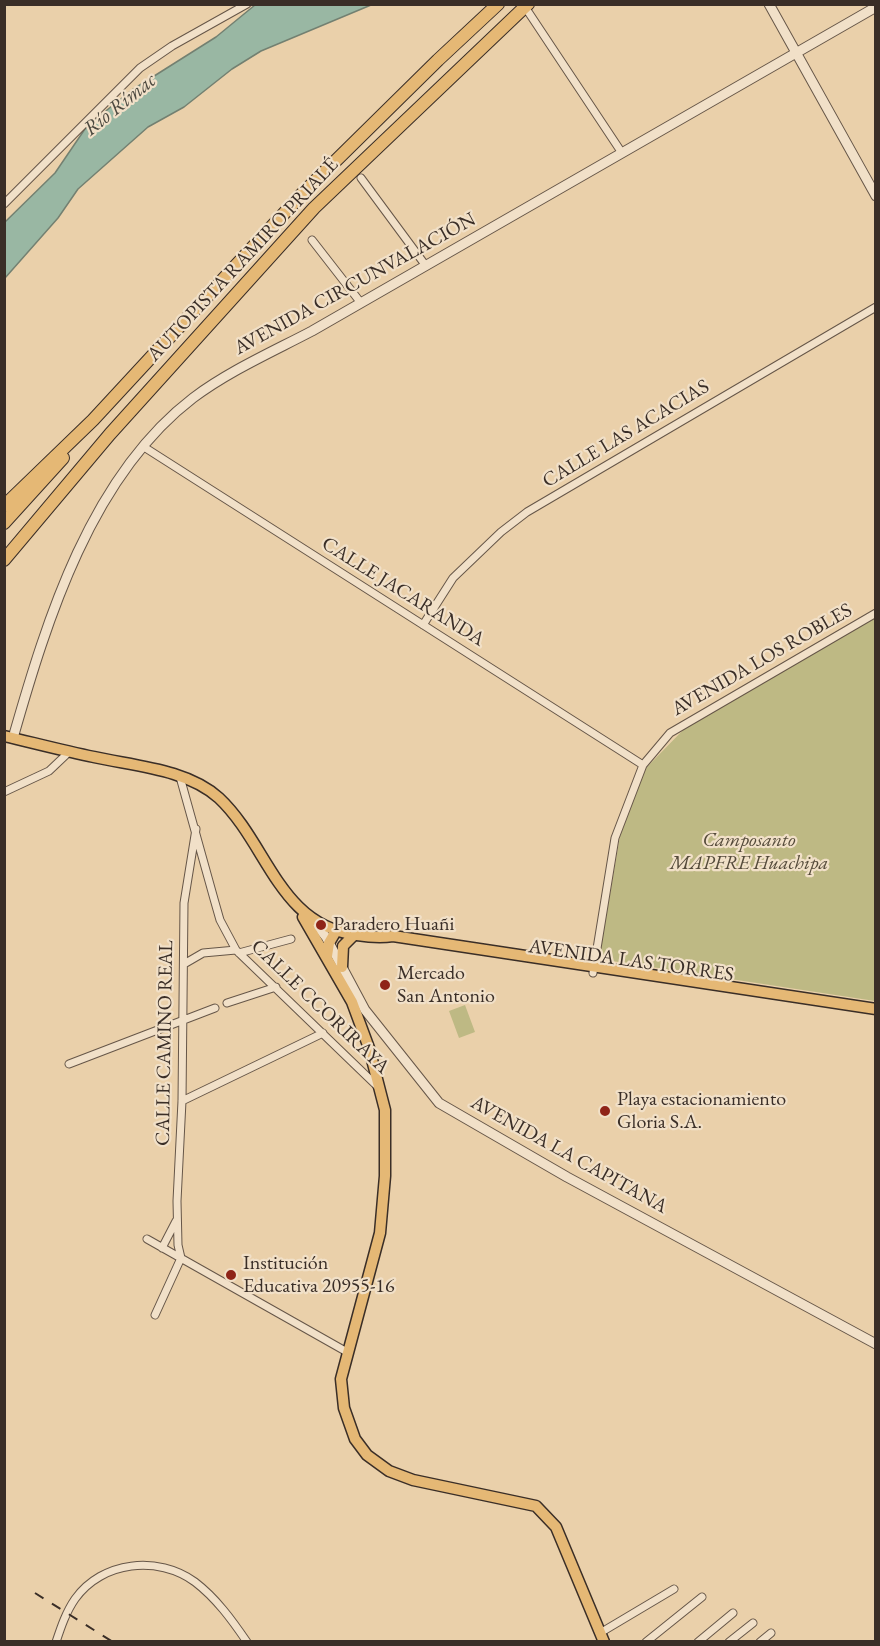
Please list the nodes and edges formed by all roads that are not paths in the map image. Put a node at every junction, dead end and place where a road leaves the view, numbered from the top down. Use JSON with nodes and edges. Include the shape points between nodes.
{"nodes":[{"id":1,"x":247,"y":4,"type":"edge"},
{"id":2,"x":498,"y":4,"type":"edge"},
{"id":3,"x":769,"y":4,"type":"edge"},
{"id":4,"x":527,"y":6,"type":"edge"},
{"id":5,"x":876,"y":7,"type":"edge"},
{"id":6,"x":797,"y":52,"type":"junction"},
{"id":7,"x":622,"y":153,"type":"junction"},
{"id":8,"x":361,"y":178,"type":"dead end"},
{"id":9,"x":876,"y":196,"type":"edge"},
{"id":10,"x":4,"y":204,"type":"edge"},
{"id":11,"x":312,"y":240,"type":"dead end"},
{"id":12,"x":426,"y":266,"type":"junction"},
{"id":13,"x":361,"y":303,"type":"junction"},
{"id":14,"x":876,"y":307,"type":"edge"},
{"id":15,"x":93,"y":420,"type":"junction"},
{"id":16,"x":110,"y":434,"type":"junction"},
{"id":17,"x":144,"y":447,"type":"junction"},
{"id":18,"x":4,"y":506,"type":"edge"},
{"id":19,"x":41,"y":516,"type":"junction"},
{"id":20,"x":4,"y":523,"type":"edge"},
{"id":21,"x":4,"y":548,"type":"edge"},
{"id":22,"x":4,"y":560,"type":"edge"},
{"id":23,"x":4,"y":568,"type":"edge"},
{"id":24,"x":876,"y":613,"type":"edge"},
{"id":25,"x":423,"y":625,"type":"junction"},
{"id":26,"x":8,"y":736,"type":"edge"},
{"id":27,"x":69,"y":752,"type":"junction"},
{"id":28,"x":644,"y":765,"type":"junction"},
{"id":29,"x":180,"y":777,"type":"junction"},
{"id":30,"x":4,"y":792,"type":"edge"},
{"id":31,"x":196,"y":829,"type":"junction"},
{"id":32,"x":296,"y":907,"type":"junction"},
{"id":33,"x":314,"y":922,"type":"junction"},
{"id":34,"x":336,"y":931,"type":"junction"},
{"id":35,"x":354,"y":935,"type":"junction"},
{"id":36,"x":291,"y":939,"type":"dead end"},
{"id":37,"x":329,"y":943,"type":"junction"},
{"id":38,"x":238,"y":951,"type":"junction"},
{"id":39,"x":327,"y":956,"type":"junction"},
{"id":40,"x":184,"y":964,"type":"junction"},
{"id":41,"x":342,"y":967,"type":"junction"},
{"id":42,"x":593,"y":970,"type":"junction"},
{"id":43,"x":276,"y":987,"type":"junction"},
{"id":44,"x":227,"y":1003,"type":"dead end"},
{"id":45,"x":215,"y":1008,"type":"dead end"},
{"id":46,"x":876,"y":1009,"type":"edge"},
{"id":47,"x":876,"y":1015,"type":"edge"},
{"id":48,"x":183,"y":1020,"type":"junction"},
{"id":49,"x":323,"y":1033,"type":"junction"},
{"id":50,"x":69,"y":1064,"type":"dead end"},
{"id":51,"x":381,"y":1090,"type":"junction"},
{"id":52,"x":182,"y":1101,"type":"junction"},
{"id":53,"x":178,"y":1218,"type":"junction"},
{"id":54,"x":147,"y":1239,"type":"dead end"},
{"id":55,"x":162,"y":1248,"type":"junction"},
{"id":56,"x":181,"y":1258,"type":"junction"},
{"id":57,"x":155,"y":1315,"type":"dead end"},
{"id":58,"x":876,"y":1344,"type":"edge"},
{"id":59,"x":347,"y":1352,"type":"junction"},
{"id":60,"x":674,"y":1589,"type":"dead end"},
{"id":61,"x":702,"y":1597,"type":"dead end"},
{"id":62,"x":733,"y":1613,"type":"dead end"},
{"id":63,"x":753,"y":1623,"type":"dead end"},
{"id":64,"x":771,"y":1633,"type":"dead end"},
{"id":65,"x":602,"y":1637,"type":"edge"},
{"id":66,"x":56,"y":1641,"type":"edge"},
{"id":67,"x":247,"y":1641,"type":"edge"},
{"id":68,"x":646,"y":1641,"type":"edge"},
{"id":69,"x":698,"y":1641,"type":"edge"},
{"id":70,"x":729,"y":1641,"type":"edge"},
{"id":71,"x":760,"y":1641,"type":"edge"}],
"edges":[{"from":1,"to":10,"type":"street","via":[[140,68]]},
{"from":2,"to":15,"type":"highway","name":"AUTOPISTA RAMIRO PRIALÉ","via":[[302,194]]},
{"from":3,"to":6,"type":"street"},
{"from":4,"to":7,"type":"street"},
{"from":4,"to":16,"type":"highway","name":"AUTOPISTA RAMIRO PRIALÉ","via":[[316,207]]},
{"from":5,"to":6,"type":"street","name":"AVENIDA CIRCUNVALACIÓN"},
{"from":6,"to":7,"type":"street","name":"AVENIDA CIRCUNVALACIÓN"},
{"from":6,"to":9,"type":"street"},
{"from":7,"to":12,"type":"street","name":"AVENIDA CIRCUNVALACIÓN"},
{"from":8,"to":12,"type":"street"},
{"from":11,"to":13,"type":"street"},
{"from":12,"to":13,"type":"street","name":"AVENIDA CIRCUNVALACIÓN"},
{"from":13,"to":17,"type":"street","name":"AVENIDA CIRCUNVALACIÓN","via":[[202,392],[171,417]]},
{"from":14,"to":25,"type":"street","name":"CALLE LAS ACACIAS","via":[[527,512],[453,578]]},
{"from":15,"to":18,"type":"highway","name":"AUTOPISTA RAMIRO PRIALÉ"},
{"from":15,"to":20,"type":"highway"},
{"from":16,"to":19,"type":"highway","name":"AUTOPISTA RAMIRO PRIALÉ"},
{"from":16,"to":21,"type":"highway"},
{"from":17,"to":25,"type":"street","name":"CALLE JACARANDA"},
{"from":17,"to":26,"type":"street","name":"AVENIDA CIRCUNVALACIÓN","via":[[86,532]]},
{"from":19,"to":22,"type":"highway","name":"AUTOPISTA RAMIRO PRIALÉ"},
{"from":19,"to":23,"type":"highway"},
{"from":24,"to":28,"type":"street","name":"AVENIDA LOS ROBLES","via":[[670,733]]},
{"from":25,"to":28,"type":"street","name":"CALLE JACARANDA"},
{"from":26,"to":27,"type":"main road","name":"AVENIDA LAS TORRES"},
{"from":26,"to":33,"type":"main road","via":[[164,766],[208,783],[238,811]]},
{"from":27,"to":29,"type":"main road","name":"AVENIDA LAS TORRES"},
{"from":27,"to":30,"type":"street","via":[[49,771]]},
{"from":28,"to":42,"type":"street","name":"AVENIDA LOS ROBLES","via":[[615,838]]},
{"from":29,"to":31,"type":"street","name":"CALLE CCORIRAYA"},
{"from":29,"to":32,"type":"main road","name":"AVENIDA LAS TORRES","via":[[207,789],[226,805]]},
{"from":31,"to":38,"type":"street","name":"CALLE CCORIRAYA","via":[[220,920]]},
{"from":31,"to":40,"type":"street","name":"CALLE CAMINO REAL","via":[[184,903]]},
{"from":32,"to":33,"type":"main road","name":"AVENIDA LAS TORRES"},
{"from":32,"to":39,"type":"main road"},
{"from":33,"to":34,"type":"main road","name":"AVENIDA LAS TORRES"},
{"from":33,"to":37,"type":"street","name":"AVENIDA LA CAPITANA"},
{"from":34,"to":35,"type":"main road","name":"AVENIDA LAS TORRES"},
{"from":34,"to":37,"type":"main road"},
{"from":35,"to":41,"type":"main road","via":[[343,946]]},
{"from":35,"to":42,"type":"main road","name":"AVENIDA LAS TORRES"},
{"from":36,"to":38,"type":"street"},
{"from":37,"to":39,"type":"main road"},
{"from":37,"to":41,"type":"street","name":"AVENIDA LA CAPITANA"},
{"from":38,"to":40,"type":"street","via":[[203,953]]},
{"from":38,"to":43,"type":"street","name":"CALLE CCORIRAYA"},
{"from":39,"to":51,"type":"main road","via":[[351,1002]]},
{"from":40,"to":48,"type":"street","name":"CALLE CAMINO REAL"},
{"from":41,"to":58,"type":"street","name":"AVENIDA LA CAPITANA","via":[[365,1010],[439,1103]]},
{"from":42,"to":46,"type":"main road","name":"AVENIDA LAS TORRES"},
{"from":42,"to":47,"type":"main road","name":"AVENIDA LAS TORRES"},
{"from":43,"to":44,"type":"street"},
{"from":43,"to":49,"type":"street","name":"CALLE CCORIRAYA"},
{"from":45,"to":48,"type":"street"},
{"from":48,"to":50,"type":"street"},
{"from":48,"to":52,"type":"street","name":"CALLE CAMINO REAL"},
{"from":49,"to":51,"type":"street","name":"CALLE CCORIRAYA"},
{"from":49,"to":52,"type":"street"},
{"from":51,"to":59,"type":"main road","via":[[386,1176],[380,1233]]},
{"from":52,"to":53,"type":"street","name":"CALLE CAMINO REAL"},
{"from":53,"to":55,"type":"street"},
{"from":53,"to":56,"type":"street","name":"CALLE CAMINO REAL"},
{"from":54,"to":55,"type":"street"},
{"from":55,"to":56,"type":"street"},
{"from":56,"to":57,"type":"street"},
{"from":56,"to":59,"type":"street"},
{"from":59,"to":65,"type":"main road","via":[[341,1379],[344,1408],[355,1439],[367,1455],[389,1471],[412,1480],[536,1506],[556,1527]]},
{"from":60,"to":65,"type":"street"},
{"from":61,"to":68,"type":"street"},
{"from":62,"to":69,"type":"street"},
{"from":63,"to":70,"type":"street"},
{"from":64,"to":71,"type":"street"},
{"from":66,"to":67,"type":"street","via":[[70,1606],[84,1588],[112,1570],[138,1565],[171,1570],[193,1581],[222,1608]]}]}
